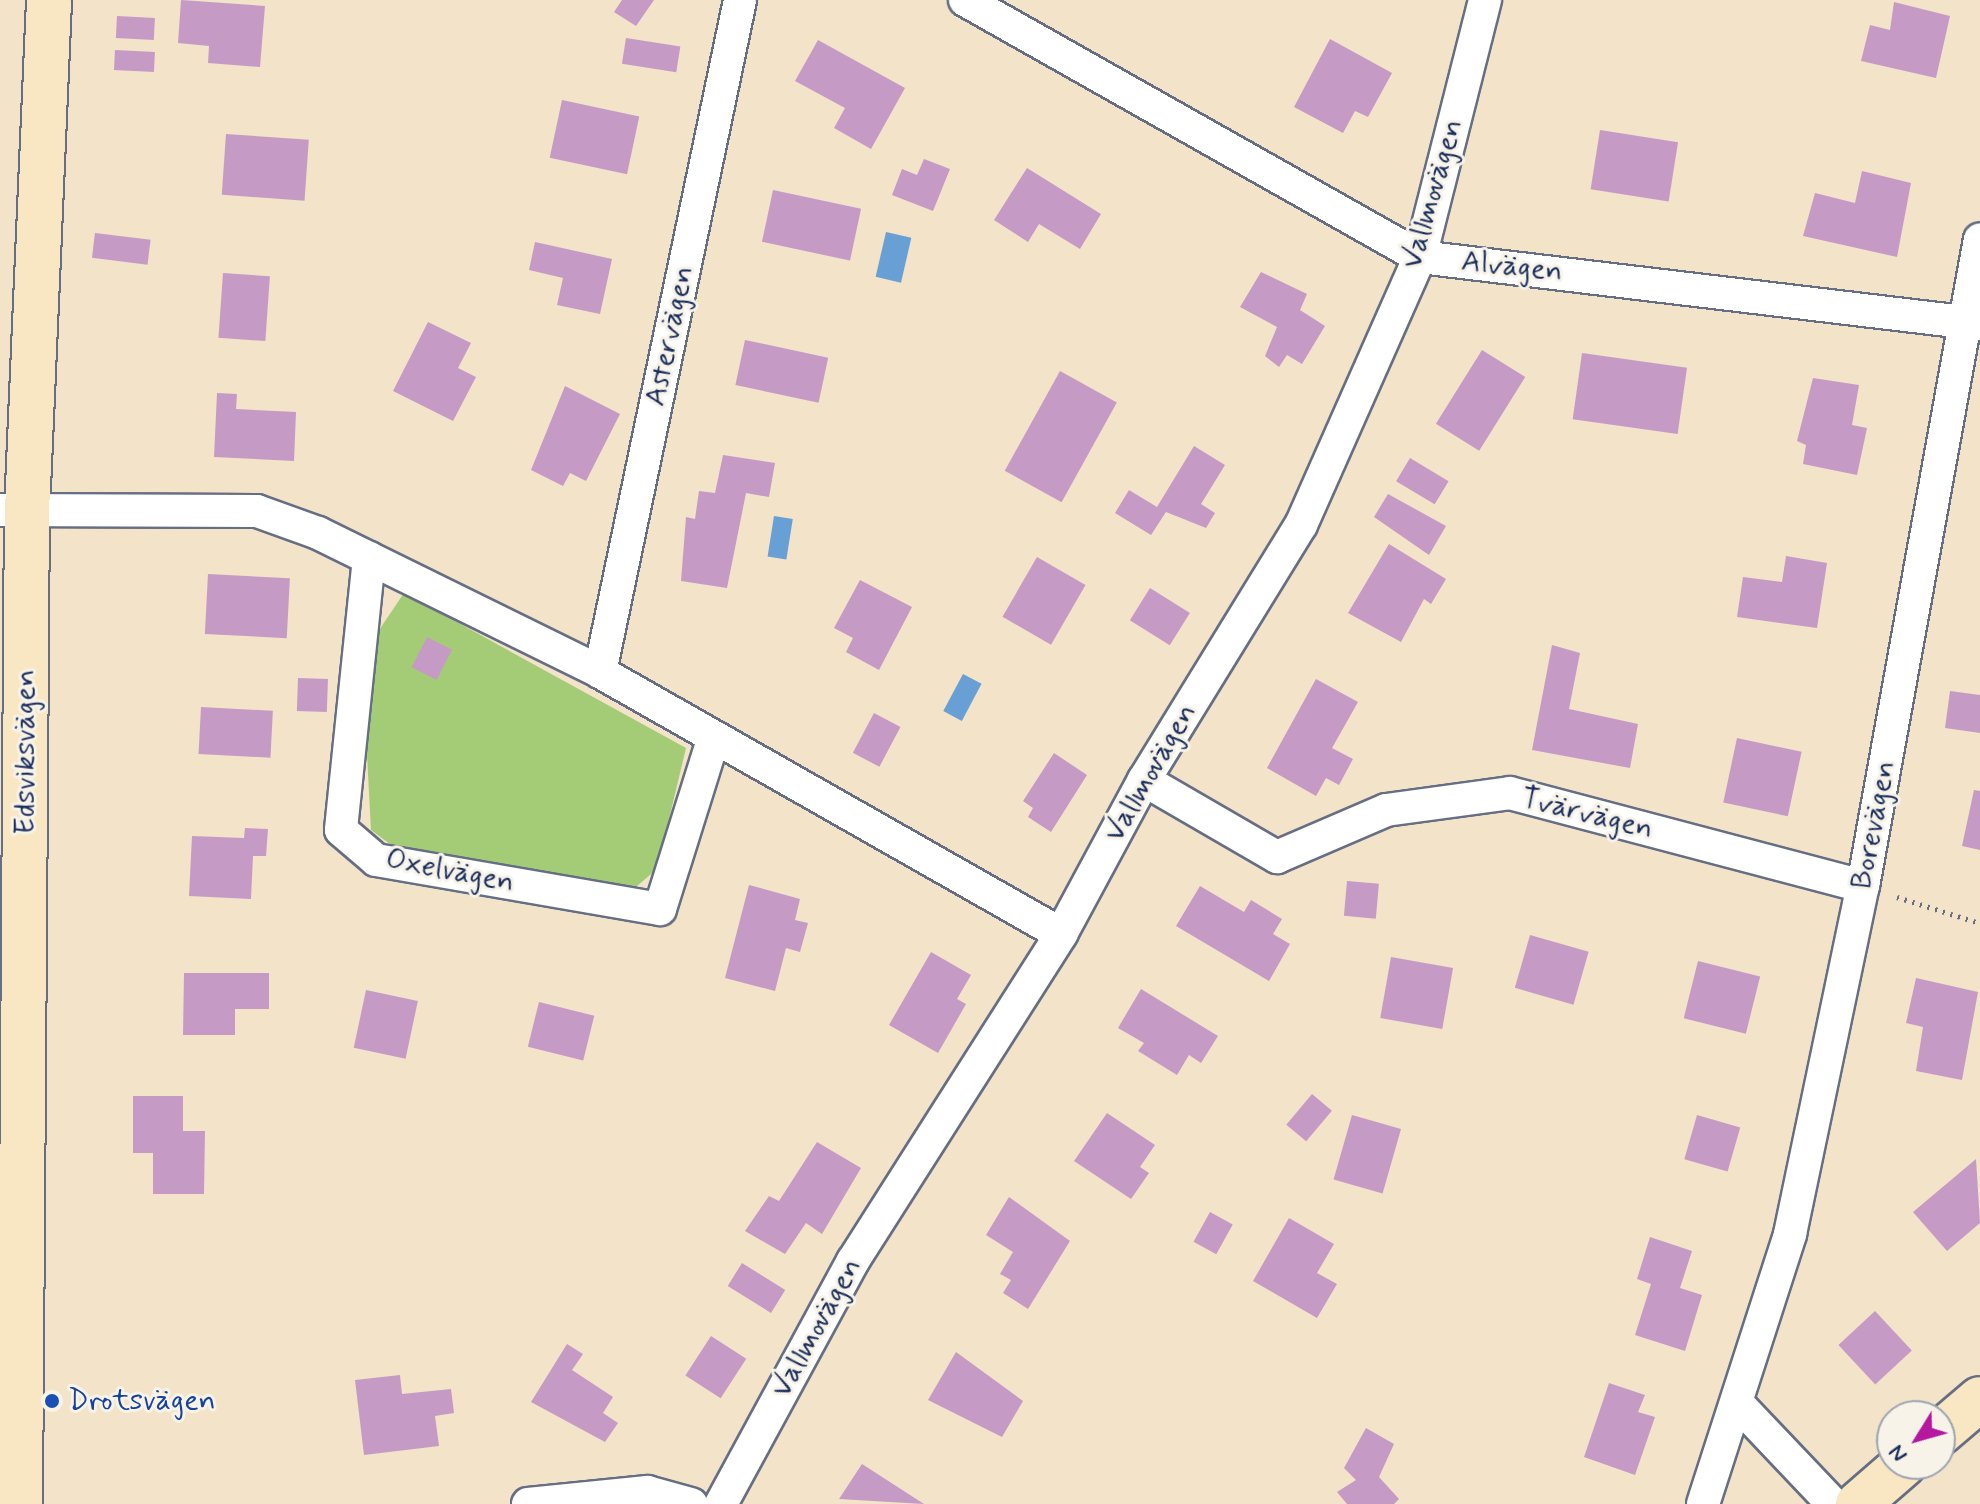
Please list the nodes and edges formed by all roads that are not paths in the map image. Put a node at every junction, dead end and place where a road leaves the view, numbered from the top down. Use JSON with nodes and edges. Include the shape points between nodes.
{"nodes":[{"id":1,"x":49,"y":0,"type":"edge"},
{"id":2,"x":740,"y":0,"type":"edge"},
{"id":3,"x":965,"y":0,"type":"edge"},
{"id":4,"x":1485,"y":0,"type":"edge"},
{"id":5,"x":1980,"y":239,"type":"edge"},
{"id":6,"x":1420,"y":257,"type":"junction"},
{"id":7,"x":1974,"y":321,"type":"edge"},
{"id":8,"x":14,"y":510,"type":"edge"},
{"id":9,"x":369,"y":558,"type":"junction"},
{"id":10,"x":600,"y":672,"type":"junction"},
{"id":11,"x":714,"y":737,"type":"junction"},
{"id":12,"x":1144,"y":780,"type":"junction"},
{"id":13,"x":1863,"y":886,"type":"junction"},
{"id":14,"x":1061,"y":934,"type":"junction"},
{"id":15,"x":1980,"y":1399,"type":"edge"},
{"id":16,"x":1739,"y":1405,"type":"junction"},
{"id":17,"x":1956,"y":1419,"type":"edge"},
{"id":18,"x":1886,"y":1480,"type":"edge"},
{"id":19,"x":20,"y":1504,"type":"edge"},
{"id":20,"x":528,"y":1504,"type":"edge"},
{"id":21,"x":691,"y":1504,"type":"edge"},
{"id":22,"x":721,"y":1504,"type":"edge"},
{"id":23,"x":1703,"y":1504,"type":"edge"},
{"id":24,"x":1833,"y":1504,"type":"edge"},
{"id":25,"x":1858,"y":1504,"type":"edge"}],
"edges":[{"from":1,"to":8,"type":"street","name":"Edsviksvägen"},
{"from":2,"to":10,"type":"street","name":"Astervägen"},
{"from":3,"to":6,"type":"street","name":"Alvägen"},
{"from":4,"to":6,"type":"street","name":"Vallmovägen"},
{"from":5,"to":7,"type":"street","name":"Borevägen"},
{"from":6,"to":7,"type":"street","name":"Alvägen"},
{"from":6,"to":12,"type":"street","name":"Vallmovägen","via":[[1301,525]]},
{"from":7,"to":13,"type":"street","name":"Borevägen"},
{"from":8,"to":9,"type":"street","via":[[257,511]]},
{"from":8,"to":19,"type":"street","name":"Edsviksvägen"},
{"from":9,"to":10,"type":"street"},
{"from":9,"to":11,"type":"street","name":"Oxelvägen","via":[[341,830],[376,860],[660,909]]},
{"from":10,"to":11,"type":"street"},
{"from":11,"to":14,"type":"street"},
{"from":12,"to":13,"type":"street","name":"Tvärvägen","via":[[1277,857],[1386,810],[1510,793]]},
{"from":12,"to":14,"type":"street","name":"Vallmovägen"},
{"from":13,"to":16,"type":"street","name":"Borevägen","via":[[1790,1234]]},
{"from":14,"to":22,"type":"street","name":"Vallmovägen","via":[[853,1261]]},
{"from":15,"to":17,"type":"street"},
{"from":16,"to":23,"type":"street","name":"Borevägen"},
{"from":16,"to":24,"type":"street"},
{"from":18,"to":25,"type":"street"},
{"from":20,"to":21,"type":"street","via":[[647,1492]]}]}
